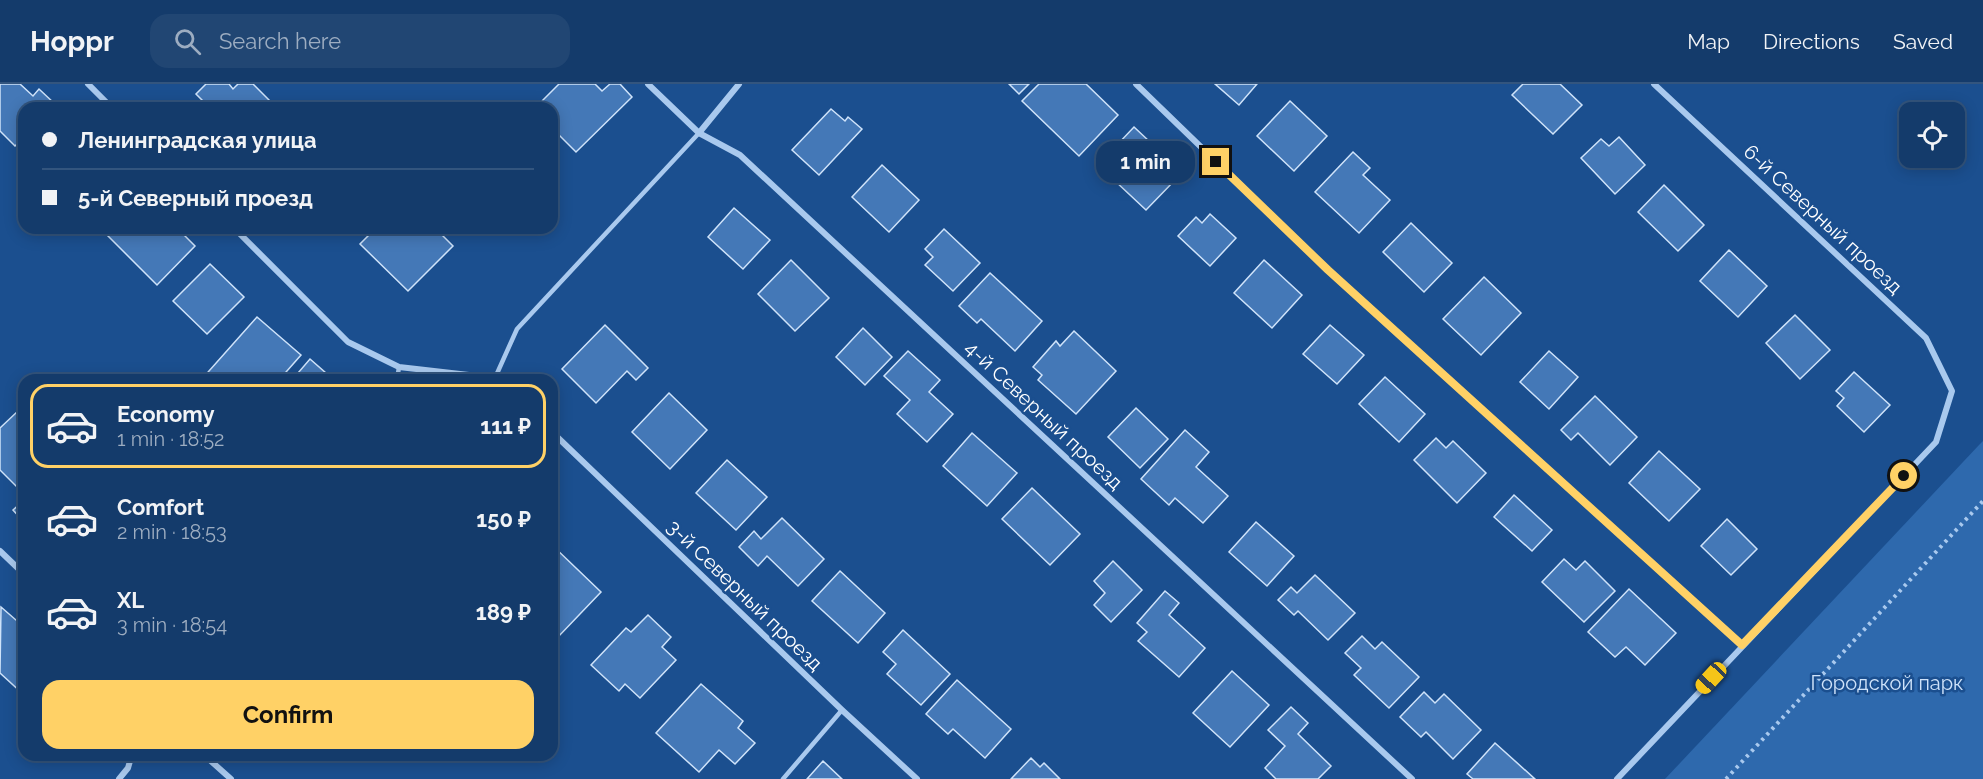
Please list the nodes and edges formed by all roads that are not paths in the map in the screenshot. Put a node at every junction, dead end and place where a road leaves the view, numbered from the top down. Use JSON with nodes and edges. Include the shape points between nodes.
{"nodes":[{"id":1,"x":88,"y":84,"type":"edge"},
{"id":2,"x":648,"y":84,"type":"edge"},
{"id":3,"x":739,"y":84,"type":"edge"},
{"id":4,"x":1136,"y":84,"type":"edge"},
{"id":5,"x":1654,"y":84,"type":"edge"},
{"id":6,"x":106,"y":102,"type":"edge"},
{"id":7,"x":699,"y":133,"type":"junction"},
{"id":8,"x":240,"y":234,"type":"edge"},
{"id":9,"x":399,"y":367,"type":"junction"},
{"id":10,"x":398,"y":374,"type":"edge"},
{"id":11,"x":456,"y":374,"type":"edge"},
{"id":12,"x":498,"y":374,"type":"edge"},
{"id":13,"x":558,"y":438,"type":"edge"},
{"id":14,"x":0,"y":551,"type":"edge"},
{"id":15,"x":18,"y":568,"type":"edge"},
{"id":16,"x":1742,"y":645,"type":"junction"},
{"id":17,"x":842,"y":710,"type":"junction"},
{"id":18,"x":130,"y":761,"type":"edge"},
{"id":19,"x":211,"y":761,"type":"edge"},
{"id":20,"x":119,"y":779,"type":"edge"},
{"id":21,"x":231,"y":779,"type":"edge"},
{"id":22,"x":783,"y":779,"type":"edge"},
{"id":23,"x":917,"y":779,"type":"edge"},
{"id":24,"x":1412,"y":779,"type":"edge"},
{"id":25,"x":1617,"y":779,"type":"edge"}],
"edges":[{"from":1,"to":6,"type":"street"},
{"from":2,"to":7,"type":"street","name":"4-й Северный проезд"},
{"from":3,"to":7,"type":"street"},
{"from":4,"to":16,"type":"street","via":[[1328,270]]},
{"from":5,"to":16,"type":"street","name":"6-й Северный проезд","via":[[1926,338],[1952,391],[1936,442]]},
{"from":7,"to":12,"type":"lane","via":[[517,329]]},
{"from":7,"to":24,"type":"street","name":"4-й Северный проезд","via":[[740,155]]},
{"from":8,"to":9,"type":"street","via":[[348,342]]},
{"from":9,"to":10,"type":"lane"},
{"from":9,"to":11,"type":"street"},
{"from":13,"to":17,"type":"street","name":"3-й Северный проезд"},
{"from":14,"to":15,"type":"street"},
{"from":16,"to":25,"type":"street"},
{"from":17,"to":22,"type":"lane"},
{"from":17,"to":23,"type":"street","name":"3-й Северный проезд"},
{"from":18,"to":20,"type":"street"},
{"from":19,"to":21,"type":"street"}]}
